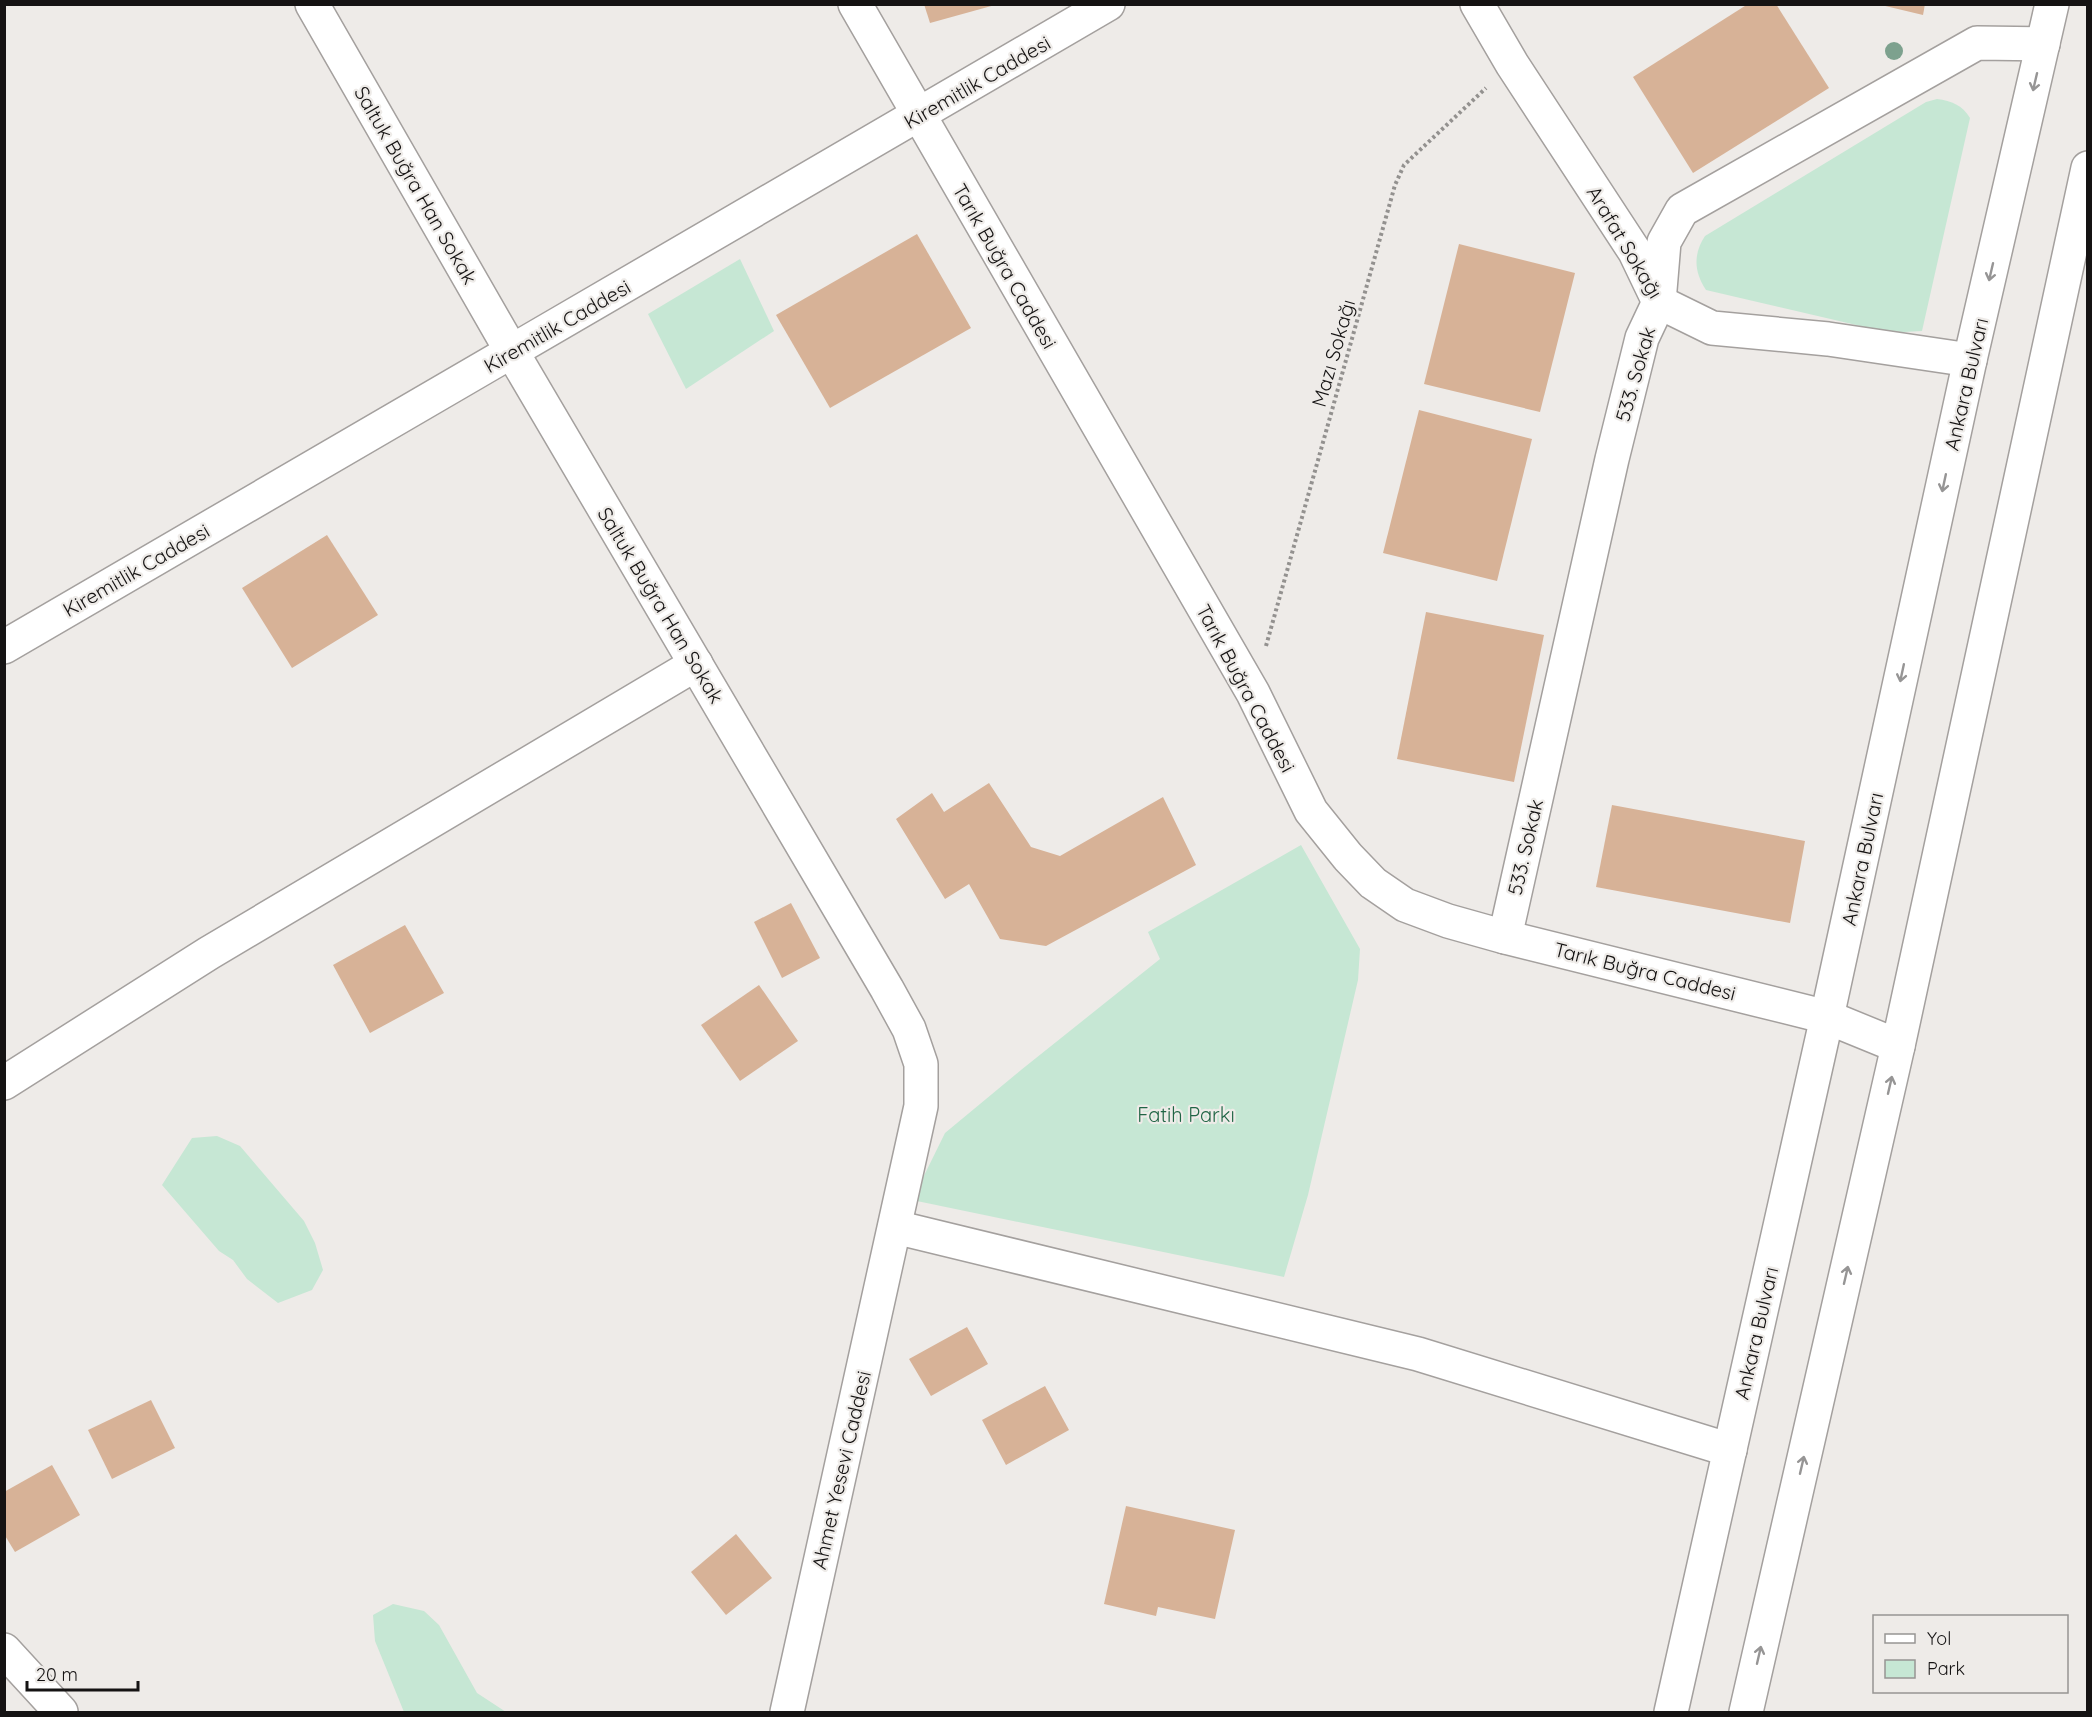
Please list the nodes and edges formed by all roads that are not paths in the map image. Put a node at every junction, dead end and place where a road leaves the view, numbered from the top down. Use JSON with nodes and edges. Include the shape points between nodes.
{"nodes":[{"id":1,"x":312,"y":4,"type":"edge"},
{"id":2,"x":855,"y":4,"type":"edge"},
{"id":3,"x":1108,"y":4,"type":"edge"},
{"id":4,"x":1478,"y":4,"type":"edge"},
{"id":5,"x":2052,"y":4,"type":"edge"},
{"id":6,"x":2043,"y":44,"type":"junction"},
{"id":7,"x":918,"y":116,"type":"junction"},
{"id":8,"x":2088,"y":168,"type":"edge"},
{"id":9,"x":1659,"y":302,"type":"junction"},
{"id":10,"x":512,"y":352,"type":"junction"},
{"id":11,"x":1970,"y":360,"type":"junction"},
{"id":12,"x":4,"y":647,"type":"edge"},
{"id":13,"x":696,"y":664,"type":"junction"},
{"id":14,"x":1504,"y":936,"type":"junction"},
{"id":15,"x":1827,"y":1017,"type":"junction"},
{"id":16,"x":1898,"y":1046,"type":"junction"},
{"id":17,"x":4,"y":1083,"type":"edge"},
{"id":18,"x":895,"y":1227,"type":"junction"},
{"id":19,"x":1730,"y":1450,"type":"junction"},
{"id":20,"x":4,"y":1650,"type":"edge"},
{"id":21,"x":61,"y":1713,"type":"edge"},
{"id":22,"x":787,"y":1713,"type":"edge"},
{"id":23,"x":1671,"y":1713,"type":"edge"},
{"id":24,"x":1746,"y":1713,"type":"edge"}],
"edges":[{"from":1,"to":10,"type":"street","name":"Saltuk Buğra Han Sokak"},
{"from":2,"to":7,"type":"street","name":"Tarık Buğra Caddesi"},
{"from":3,"to":7,"type":"street","name":"Kiremitlik Caddesi"},
{"from":4,"to":9,"type":"street","name":"Arafat Sokağı","via":[[1512,64],[1635,252]]},
{"from":5,"to":6,"type":"street","name":"Ankara Bulvarı"},
{"from":6,"to":9,"type":"street","name":"533. Sokak","via":[[1977,43],[1682,210],[1664,242]]},
{"from":6,"to":11,"type":"street","name":"Ankara Bulvarı","one_way":true},
{"from":7,"to":10,"type":"street","name":"Kiremitlik Caddesi"},
{"from":7,"to":14,"type":"street","name":"Tarık Buğra Caddesi","via":[[1253,693],[1311,811],[1373,883],[1405,905]]},
{"from":8,"to":16,"type":"street"},
{"from":9,"to":11,"type":"street","name":"Arafat Sokağı","via":[[1712,328],[1828,339]]},
{"from":9,"to":14,"type":"street","name":"533. Sokak","via":[[1642,338],[1612,459]]},
{"from":10,"to":12,"type":"street","name":"Kiremitlik Caddesi"},
{"from":10,"to":13,"type":"street","name":"Saltuk Buğra Han Sokak"},
{"from":11,"to":15,"type":"street","name":"Ankara Bulvarı","one_way":true},
{"from":13,"to":17,"type":"street","via":[[209,953]]},
{"from":13,"to":18,"type":"street","name":"Saltuk Buğra Han Sokak","via":[[909,1029],[921,1064],[921,1106]]},
{"from":14,"to":15,"type":"street","name":"Tarık Buğra Caddesi"},
{"from":15,"to":16,"type":"street","name":"Tarık Buğra Caddesi"},
{"from":15,"to":19,"type":"street","name":"Ankara Bulvarı"},
{"from":24,"to":16,"type":"street","one_way":true},
{"from":18,"to":19,"type":"street","via":[[1418,1354]]},
{"from":18,"to":22,"type":"street","name":"Ahmet Yesevi Caddesi"},
{"from":19,"to":23,"type":"street","name":"Ankara Bulvarı"},
{"from":20,"to":21,"type":"street"}]}
